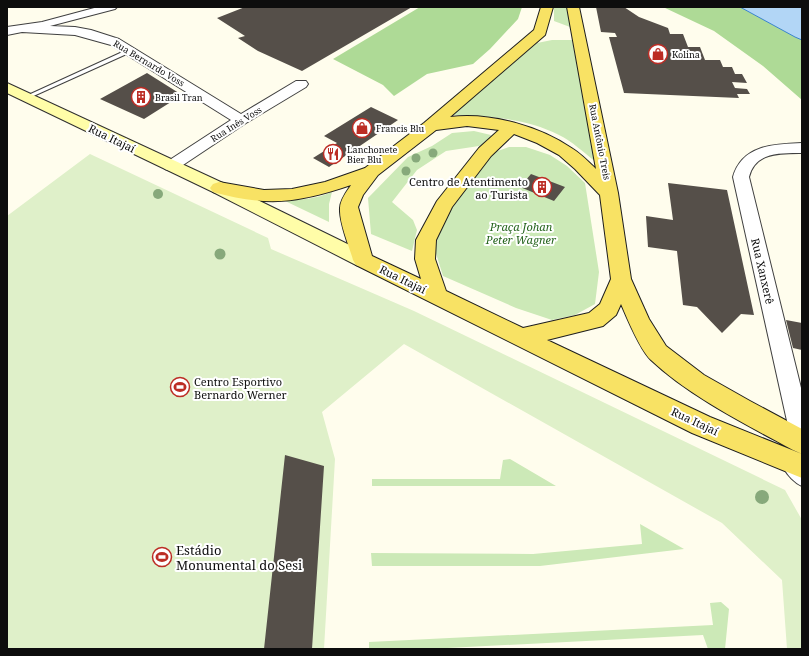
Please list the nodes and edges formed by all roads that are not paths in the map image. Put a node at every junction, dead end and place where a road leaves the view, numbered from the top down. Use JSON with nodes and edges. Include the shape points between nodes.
{"nodes":[{"id":1,"x":111,"y":7,"type":"edge"},
{"id":2,"x":547,"y":7,"type":"edge"},
{"id":3,"x":573,"y":7,"type":"edge"},
{"id":4,"x":53,"y":10,"type":"dead end"},
{"id":5,"x":42,"y":25,"type":"junction"},
{"id":6,"x":24,"y":29,"type":"junction"},
{"id":7,"x":7,"y":31,"type":"edge"},
{"id":8,"x":129,"y":51,"type":"junction"},
{"id":9,"x":301,"y":84,"type":"dead end"},
{"id":10,"x":7,"y":87,"type":"edge"},
{"id":11,"x":28,"y":97,"type":"junction"},
{"id":12,"x":242,"y":120,"type":"junction"},
{"id":13,"x":430,"y":126,"type":"junction"},
{"id":14,"x":510,"y":129,"type":"junction"},
{"id":15,"x":802,"y":148,"type":"edge"},
{"id":16,"x":171,"y":166,"type":"junction"},
{"id":17,"x":372,"y":171,"type":"junction"},
{"id":18,"x":219,"y":188,"type":"junction"},
{"id":19,"x":609,"y":193,"type":"junction"},
{"id":20,"x":363,"y":260,"type":"junction"},
{"id":21,"x":621,"y":279,"type":"junction"},
{"id":22,"x":438,"y":296,"type":"junction"},
{"id":23,"x":521,"y":337,"type":"junction"},
{"id":24,"x":802,"y":439,"type":"edge"},
{"id":25,"x":802,"y":442,"type":"edge"},
{"id":26,"x":791,"y":462,"type":"edge"},
{"id":27,"x":802,"y":480,"type":"edge"}],
"edges":[{"from":1,"to":5,"type":"street"},
{"from":2,"to":13,"type":"main road","via":[[540,32]]},
{"from":3,"to":19,"type":"main road","name":"Rua Antônio Treis"},
{"from":4,"to":5,"type":"street"},
{"from":5,"to":6,"type":"street"},
{"from":6,"to":7,"type":"street"},
{"from":6,"to":8,"type":"street","name":"Rua Bernardo Voss","via":[[91,34],[116,42]]},
{"from":8,"to":11,"type":"lane"},
{"from":8,"to":12,"type":"street","name":"Rua Bernardo Voss"},
{"from":9,"to":12,"type":"street","name":"Rua Inês Voss"},
{"from":10,"to":11,"type":"main road","name":"Rua Itajaí"},
{"from":11,"to":16,"type":"main road","name":"Rua Itajaí"},
{"from":12,"to":16,"type":"street","name":"Rua Inês Voss"},
{"from":13,"to":14,"type":"main road","via":[[465,121]]},
{"from":13,"to":17,"type":"main road"},
{"from":14,"to":19,"type":"main road","via":[[537,136],[566,152]]},
{"from":14,"to":22,"type":"main road","via":[[484,152],[432,226],[426,240],[425,259]]},
{"from":15,"to":24,"type":"street","name":"Rua Xanxerê","via":[[768,151],[755,156],[741,169]]},
{"from":16,"to":18,"type":"main road","name":"Rua Itajaí"},
{"from":17,"to":18,"type":"main road","via":[[334,186],[302,193],[263,196]]},
{"from":17,"to":20,"type":"main road","via":[[354,194],[350,207]]},
{"from":18,"to":20,"type":"main road","name":"Rua Itajaí"},
{"from":19,"to":21,"type":"main road","name":"Rua Antônio Treis"},
{"from":20,"to":22,"type":"main road","name":"Rua Itajaí"},
{"from":21,"to":23,"type":"main road","via":[[608,309],[595,320]]},
{"from":21,"to":25,"type":"main road","name":"Rua Antônio Treis","via":[[639,322],[658,353],[696,382]]},
{"from":22,"to":23,"type":"main road","name":"Rua Itajaí"},
{"from":23,"to":26,"type":"main road","name":"Rua Itajaí","via":[[700,425]]},
{"from":26,"to":27,"type":"lane"}]}
